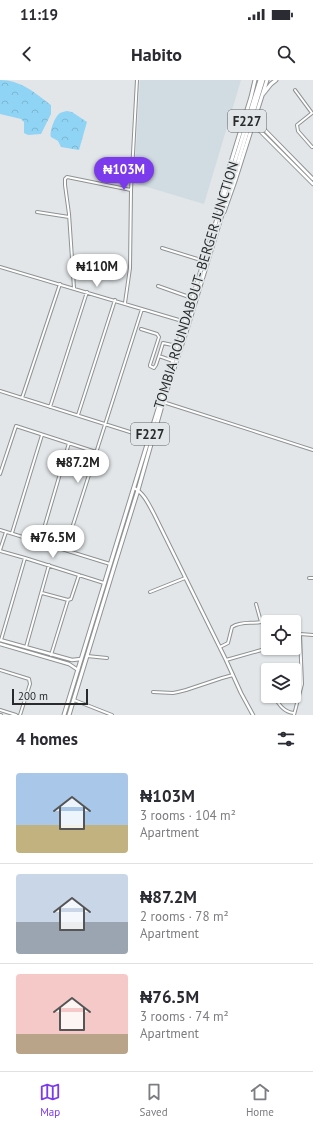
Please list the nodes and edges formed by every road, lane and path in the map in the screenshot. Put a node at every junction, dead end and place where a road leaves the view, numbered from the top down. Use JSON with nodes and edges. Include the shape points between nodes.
{"nodes":[{"id":1,"x":137,"y":80,"type":"edge"},
{"id":2,"x":252,"y":80,"type":"edge"},
{"id":3,"x":255,"y":80,"type":"edge"},
{"id":4,"x":260,"y":80,"type":"edge"},
{"id":5,"x":263,"y":80,"type":"edge"},
{"id":6,"x":267,"y":80,"type":"edge"},
{"id":7,"x":276,"y":80,"type":"edge"},
{"id":8,"x":259,"y":89,"type":"junction"},
{"id":9,"x":253,"y":90,"type":"junction"},
{"id":10,"x":295,"y":90,"type":"dead end"},
{"id":11,"x":261,"y":97,"type":"junction"},
{"id":12,"x":313,"y":113,"type":"edge"},
{"id":13,"x":255,"y":120,"type":"junction"},
{"id":14,"x":251,"y":130,"type":"junction"},
{"id":15,"x":313,"y":147,"type":"edge"},
{"id":16,"x":239,"y":153,"type":"junction"},
{"id":17,"x":313,"y":179,"type":"edge"},
{"id":18,"x":313,"y":184,"type":"edge"},
{"id":19,"x":131,"y":190,"type":"junction"},
{"id":20,"x":223,"y":198,"type":"junction"},
{"id":21,"x":37,"y":212,"type":"dead end"},
{"id":22,"x":222,"y":216,"type":"junction"},
{"id":23,"x":69,"y":217,"type":"junction"},
{"id":24,"x":162,"y":248,"type":"dead end"},
{"id":25,"x":204,"y":261,"type":"junction"},
{"id":26,"x":0,"y":267,"type":"edge"},
{"id":27,"x":60,"y":284,"type":"junction"},
{"id":28,"x":158,"y":286,"type":"dead end"},
{"id":29,"x":74,"y":288,"type":"junction"},
{"id":30,"x":87,"y":292,"type":"junction"},
{"id":31,"x":192,"y":298,"type":"junction"},
{"id":32,"x":115,"y":300,"type":"junction"},
{"id":33,"x":125,"y":303,"type":"junction"},
{"id":34,"x":142,"y":309,"type":"junction"},
{"id":35,"x":185,"y":321,"type":"junction"},
{"id":36,"x":189,"y":323,"type":"junction"},
{"id":37,"x":141,"y":329,"type":"dead end"},
{"id":38,"x":159,"y":337,"type":"junction"},
{"id":39,"x":164,"y":343,"type":"junction"},
{"id":40,"x":177,"y":346,"type":"junction"},
{"id":41,"x":159,"y":356,"type":"junction"},
{"id":42,"x":173,"y":361,"type":"junction"},
{"id":43,"x":0,"y":391,"type":"edge"},
{"id":44,"x":22,"y":398,"type":"junction"},
{"id":45,"x":163,"y":402,"type":"junction"},
{"id":46,"x":50,"y":407,"type":"junction"},
{"id":47,"x":78,"y":415,"type":"junction"},
{"id":48,"x":106,"y":424,"type":"junction"},
{"id":49,"x":42,"y":435,"type":"junction"},
{"id":50,"x":149,"y":438,"type":"junction"},
{"id":51,"x":69,"y":443,"type":"junction"},
{"id":52,"x":313,"y":450,"type":"edge"},
{"id":53,"x":96,"y":452,"type":"junction"},
{"id":54,"x":1,"y":468,"type":"edge"},
{"id":55,"x":0,"y":474,"type":"edge"},
{"id":56,"x":134,"y":488,"type":"junction"},
{"id":57,"x":138,"y":490,"type":"junction"},
{"id":58,"x":0,"y":530,"type":"edge"},
{"id":59,"x":6,"y":532,"type":"junction"},
{"id":60,"x":11,"y":534,"type":"junction"},
{"id":61,"x":40,"y":542,"type":"junction"},
{"id":62,"x":65,"y":550,"type":"junction"},
{"id":63,"x":0,"y":551,"type":"edge"},
{"id":64,"x":25,"y":558,"type":"junction"},
{"id":65,"x":110,"y":564,"type":"junction"},
{"id":66,"x":49,"y":565,"type":"junction"},
{"id":67,"x":79,"y":575,"type":"junction"},
{"id":68,"x":185,"y":578,"type":"junction"},
{"id":69,"x":310,"y":578,"type":"dead end"},
{"id":70,"x":313,"y":578,"type":"edge"},
{"id":71,"x":104,"y":583,"type":"junction"},
{"id":72,"x":150,"y":592,"type":"dead end"},
{"id":73,"x":42,"y":593,"type":"junction"},
{"id":74,"x":68,"y":600,"type":"junction"},
{"id":75,"x":256,"y":604,"type":"dead end"},
{"id":76,"x":261,"y":622,"type":"joint"},
{"id":77,"x":313,"y":635,"type":"edge"},
{"id":78,"x":0,"y":640,"type":"edge"},
{"id":79,"x":0,"y":644,"type":"edge"},
{"id":80,"x":26,"y":648,"type":"junction"},
{"id":81,"x":220,"y":648,"type":"junction"},
{"id":82,"x":261,"y":650,"type":"edge"},
{"id":83,"x":51,"y":655,"type":"junction"},
{"id":84,"x":87,"y":656,"type":"junction"},
{"id":85,"x":107,"y":658,"type":"dead end"},
{"id":86,"x":81,"y":659,"type":"junction"},
{"id":87,"x":226,"y":660,"type":"junction"},
{"id":88,"x":0,"y":670,"type":"edge"},
{"id":89,"x":78,"y":670,"type":"junction"},
{"id":90,"x":233,"y":675,"type":"junction"},
{"id":91,"x":153,"y":692,"type":"dead end"},
{"id":92,"x":74,"y":700,"type":"junction"},
{"id":93,"x":279,"y":703,"type":"edge"},
{"id":94,"x":0,"y":710,"type":"edge"},
{"id":95,"x":294,"y":714,"type":"edge"},
{"id":96,"x":16,"y":715,"type":"edge"},
{"id":97,"x":20,"y":715,"type":"edge"},
{"id":98,"x":64,"y":715,"type":"edge"},
{"id":99,"x":69,"y":715,"type":"edge"},
{"id":100,"x":112,"y":715,"type":"edge"},
{"id":101,"x":253,"y":715,"type":"edge"}],
"edges":[{"from":1,"to":19,"type":"street"},
{"from":2,"to":9,"type":"main road"},
{"from":3,"to":9,"type":"main road"},
{"from":4,"to":8,"type":"main road","number":"F227"},
{"from":5,"to":8,"type":"main road","number":"F227"},
{"from":6,"to":11,"type":"main road"},
{"from":7,"to":11,"type":"main road"},
{"from":8,"to":16,"type":"main road","number":"F227"},
{"from":9,"to":20,"type":"main road","via":[[224,183]]},
{"from":10,"to":12,"type":"street"},
{"from":11,"to":13,"type":"main road"},
{"from":12,"to":15,"type":"street","via":[[297,125],[297,128]]},
{"from":13,"to":14,"type":"main road"},
{"from":13,"to":17,"type":"street"},
{"from":14,"to":18,"type":"street","via":[[259,130]]},
{"from":14,"to":22,"type":"main road"},
{"from":16,"to":20,"type":"main road","name":"TOMBIA ROUNDABOUT- BERGER JUNCTION","number":"F227"},
{"from":16,"to":22,"type":"main road","name":"TOMBIA ROUNDABOUT- BERGER JUNCTION","number":"F227"},
{"from":19,"to":23,"type":"street","via":[[67,177],[65,185]]},
{"from":19,"to":33,"type":"street","via":[[130,268]]},
{"from":20,"to":25,"type":"main road","name":"TOMBIA ROUNDABOUT- BERGER JUNCTION","number":"F227"},
{"from":21,"to":23,"type":"street"},
{"from":22,"to":36,"type":"main road","name":"TOMBIA ROUNDABOUT- BERGER JUNCTION","number":"F227"},
{"from":23,"to":29,"type":"street"},
{"from":24,"to":25,"type":"street"},
{"from":25,"to":31,"type":"main road","name":"TOMBIA ROUNDABOUT- BERGER JUNCTION","number":"F227"},
{"from":26,"to":27,"type":"street"},
{"from":27,"to":29,"type":"street"},
{"from":27,"to":44,"type":"street"},
{"from":28,"to":31,"type":"street"},
{"from":29,"to":30,"type":"street"},
{"from":30,"to":32,"type":"street"},
{"from":30,"to":46,"type":"street"},
{"from":31,"to":35,"type":"main road","name":"TOMBIA ROUNDABOUT- BERGER JUNCTION","number":"F227"},
{"from":32,"to":33,"type":"street"},
{"from":32,"to":47,"type":"street"},
{"from":33,"to":34,"type":"street"},
{"from":34,"to":35,"type":"street"},
{"from":34,"to":48,"type":"street"},
{"from":35,"to":36,"type":"street"},
{"from":35,"to":40,"type":"main road","name":"TOMBIA ROUNDABOUT- BERGER JUNCTION","number":"F227"},
{"from":36,"to":45,"type":"main road","name":"TOMBIA ROUNDABOUT- BERGER JUNCTION","number":"F227"},
{"from":37,"to":38,"type":"street"},
{"from":38,"to":39,"type":"street"},
{"from":38,"to":41,"type":"street","via":[[150,366],[156,366]]},
{"from":39,"to":40,"type":"street"},
{"from":39,"to":41,"type":"street"},
{"from":40,"to":42,"type":"main road","name":"TOMBIA ROUNDABOUT- BERGER JUNCTION","number":"F227"},
{"from":41,"to":42,"type":"street"},
{"from":42,"to":50,"type":"main road","name":"TOMBIA ROUNDABOUT- BERGER JUNCTION","number":"F227"},
{"from":43,"to":44,"type":"street"},
{"from":44,"to":46,"type":"street"},
{"from":45,"to":52,"type":"street"},
{"from":45,"to":57,"type":"main road","name":"TOMBIA ROUNDABOUT- BERGER JUNCTION","number":"F227"},
{"from":46,"to":47,"type":"street"},
{"from":47,"to":48,"type":"street"},
{"from":48,"to":50,"type":"street"},
{"from":48,"to":53,"type":"street"},
{"from":49,"to":51,"type":"street"},
{"from":49,"to":54,"type":"street","via":[[16,426]]},
{"from":49,"to":60,"type":"street"},
{"from":50,"to":56,"type":"main road","name":"TOMBIA ROUNDABOUT- BERGER JUNCTION","number":"F227"},
{"from":51,"to":53,"type":"street"},
{"from":51,"to":61,"type":"street"},
{"from":53,"to":62,"type":"street"},
{"from":54,"to":55,"type":"street"},
{"from":56,"to":57,"type":"street"},
{"from":56,"to":65,"type":"main road","name":"TOMBIA ROUNDABOUT- BERGER JUNCTION","number":"F227"},
{"from":57,"to":68,"type":"street","via":[[154,514]]},
{"from":57,"to":84,"type":"main road","name":"TOMBIA ROUNDABOUT- BERGER JUNCTION","number":"F227"},
{"from":58,"to":59,"type":"street"},
{"from":59,"to":60,"type":"street"},
{"from":59,"to":63,"type":"street"},
{"from":60,"to":61,"type":"street"},
{"from":61,"to":62,"type":"street"},
{"from":62,"to":65,"type":"street"},
{"from":63,"to":64,"type":"street"},
{"from":64,"to":66,"type":"street"},
{"from":64,"to":78,"type":"street"},
{"from":65,"to":71,"type":"main road","name":"TOMBIA ROUNDABOUT- BERGER JUNCTION","number":"F227"},
{"from":66,"to":67,"type":"street"},
{"from":66,"to":73,"type":"street"},
{"from":67,"to":71,"type":"street"},
{"from":67,"to":74,"type":"street","via":[[71,599]]},
{"from":68,"to":72,"type":"street"},
{"from":68,"to":81,"type":"street"},
{"from":69,"to":70,"type":"street"},
{"from":71,"to":86,"type":"main road","name":"TOMBIA ROUNDABOUT- BERGER JUNCTION","number":"F227"},
{"from":73,"to":74,"type":"street"},
{"from":73,"to":80,"type":"street"},
{"from":74,"to":83,"type":"street"},
{"from":75,"to":76,"type":"street"},
{"from":76,"to":81,"type":"street","via":[[246,622],[232,627],[228,643]]},
{"from":77,"to":95,"type":"street","via":[[300,634],[302,684]]},
{"from":78,"to":80,"type":"street"},
{"from":79,"to":89,"type":"street","via":[[69,664]]},
{"from":80,"to":83,"type":"street"},
{"from":81,"to":87,"type":"street"},
{"from":82,"to":87,"type":"street"},
{"from":83,"to":86,"type":"street","via":[[72,660]]},
{"from":84,"to":85,"type":"street"},
{"from":84,"to":92,"type":"main road","name":"TOMBIA ROUNDABOUT- BERGER JUNCTION","number":"F227"},
{"from":86,"to":89,"type":"main road","name":"TOMBIA ROUNDABOUT- BERGER JUNCTION","number":"F227"},
{"from":87,"to":90,"type":"street"},
{"from":88,"to":97,"type":"street","via":[[29,679],[30,684]]},
{"from":89,"to":98,"type":"main road","name":"TOMBIA ROUNDABOUT- BERGER JUNCTION","number":"F227"},
{"from":90,"to":91,"type":"street","via":[[178,692]]},
{"from":90,"to":101,"type":"street"},
{"from":92,"to":99,"type":"main road","name":"TOMBIA ROUNDABOUT- BERGER JUNCTION","number":"F227"},
{"from":92,"to":100,"type":"street"},
{"from":93,"to":95,"type":"street","via":[[286,711]]},
{"from":94,"to":96,"type":"street"}]}
